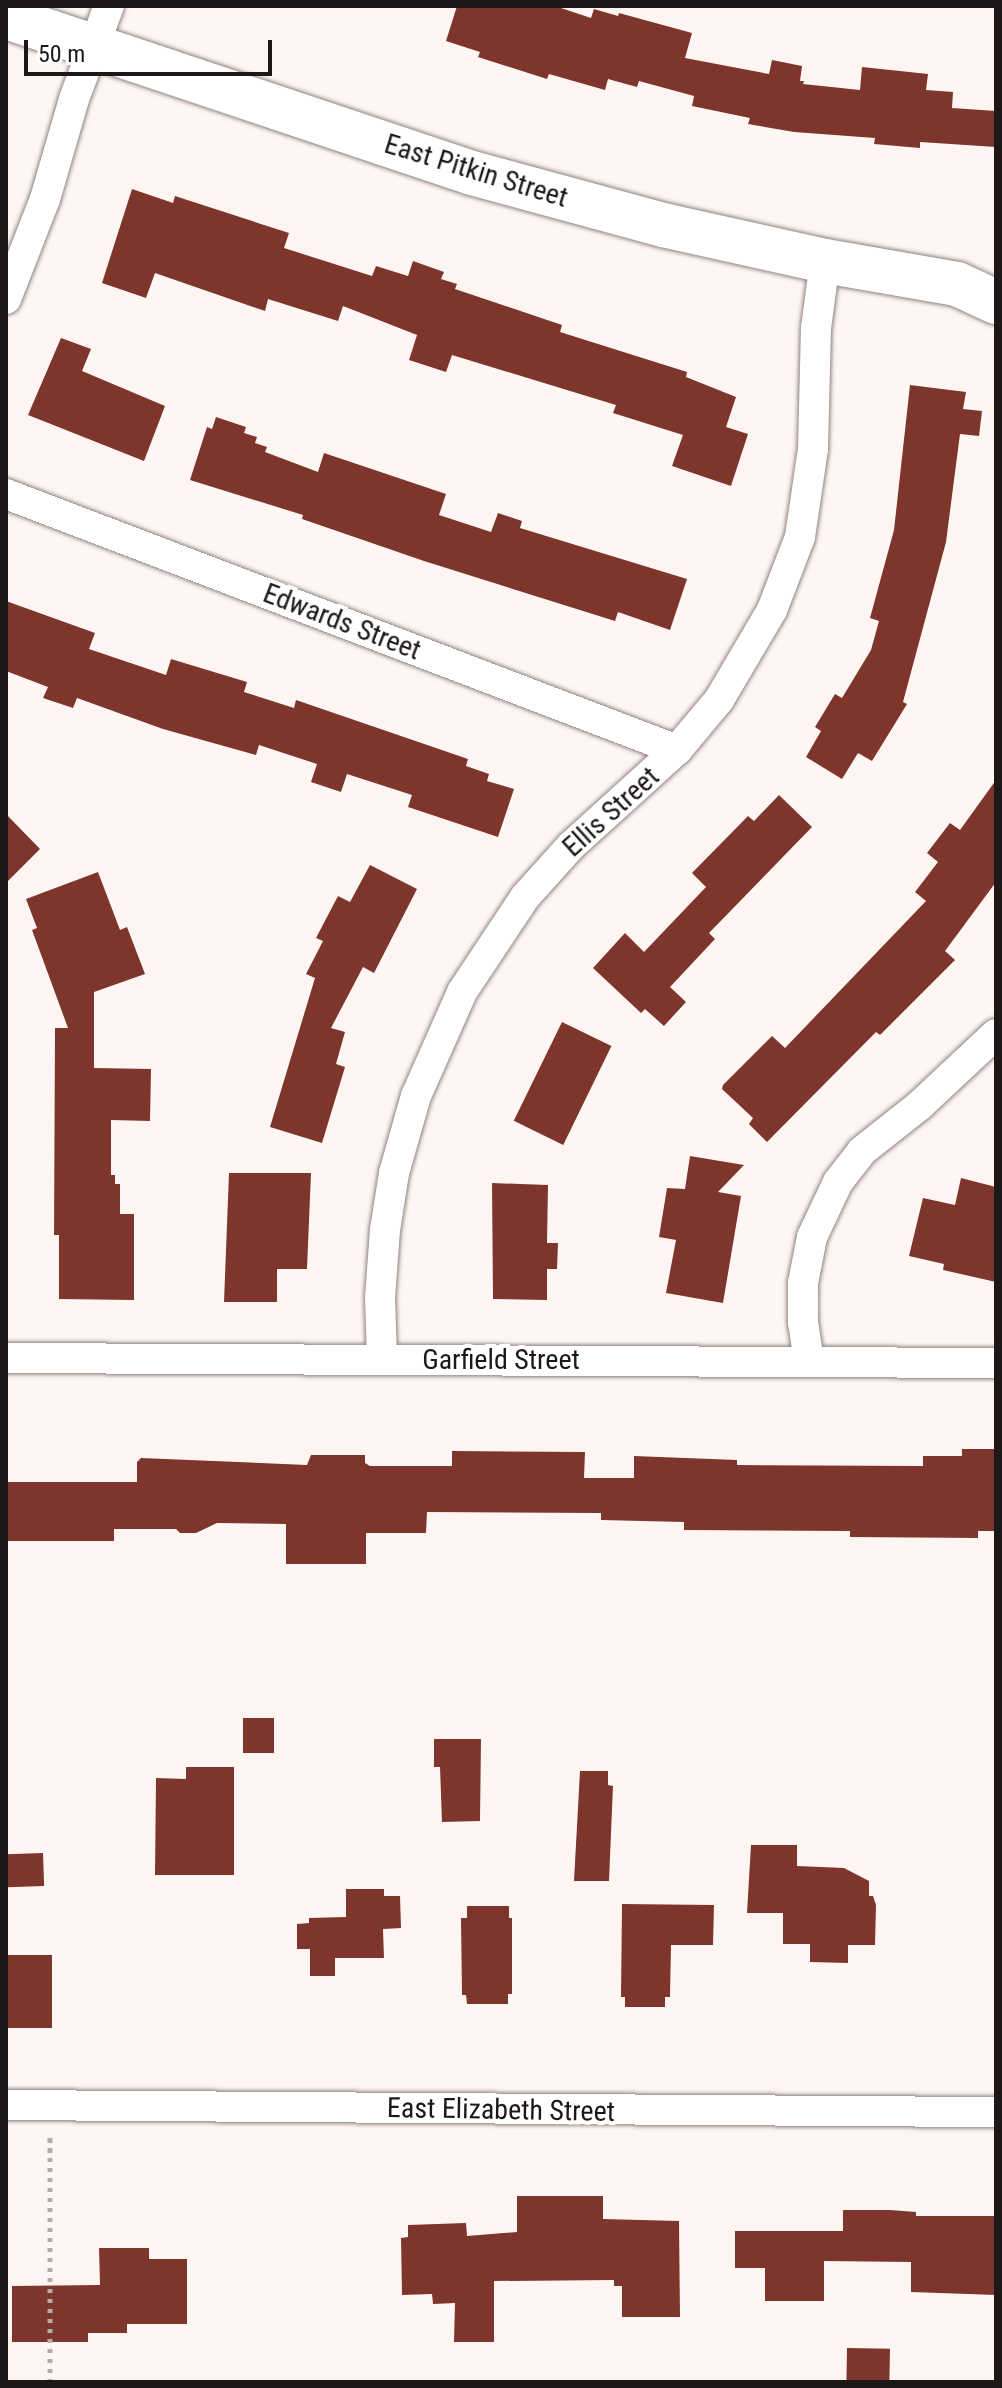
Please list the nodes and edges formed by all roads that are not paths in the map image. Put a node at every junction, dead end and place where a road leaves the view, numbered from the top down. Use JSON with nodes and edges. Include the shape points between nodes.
{"nodes":[{"id":1,"x":109,"y":6,"type":"edge"},
{"id":2,"x":6,"y":17,"type":"edge"},
{"id":3,"x":96,"y":47,"type":"junction"},
{"id":4,"x":825,"y":261,"type":"junction"},
{"id":5,"x":977,"y":278,"type":"edge"},
{"id":6,"x":6,"y":299,"type":"edge"},
{"id":7,"x":996,"y":302,"type":"edge"},
{"id":8,"x":6,"y":494,"type":"edge"},
{"id":9,"x":677,"y":750,"type":"junction"},
{"id":10,"x":996,"y":1034,"type":"edge"},
{"id":11,"x":6,"y":1358,"type":"edge"},
{"id":12,"x":382,"y":1360,"type":"junction"},
{"id":13,"x":809,"y":1362,"type":"junction"},
{"id":14,"x":996,"y":1363,"type":"edge"},
{"id":15,"x":6,"y":2105,"type":"edge"},
{"id":16,"x":996,"y":2112,"type":"edge"}],
"edges":[{"from":1,"to":3,"type":"street"},
{"from":2,"to":3,"type":"street","name":"East Pitkin Street"},
{"from":3,"to":4,"type":"street","name":"East Pitkin Street","via":[[472,173],[663,225]]},
{"from":3,"to":6,"type":"street"},
{"from":4,"to":5,"type":"street","name":"East Pitkin Street"},
{"from":4,"to":9,"type":"street","name":"Ellis Street","via":[[816,328],[813,449],[800,537],[772,610],[745,660]]},
{"from":5,"to":7,"type":"street","name":"East Pitkin Street"},
{"from":8,"to":9,"type":"street","name":"Edwards Street"},
{"from":9,"to":12,"type":"street","name":"Ellis Street","via":[[571,846],[525,897],[485,953],[441,1033],[394,1173],[381,1284]]},
{"from":10,"to":13,"type":"street","via":[[862,1151],[838,1182],[812,1237],[803,1283]]},
{"from":11,"to":12,"type":"street","name":"Garfield Street"},
{"from":12,"to":13,"type":"street","name":"Garfield Street"},
{"from":13,"to":14,"type":"street","name":"Garfield Street"},
{"from":15,"to":16,"type":"street","name":"East Elizabeth Street"}]}
